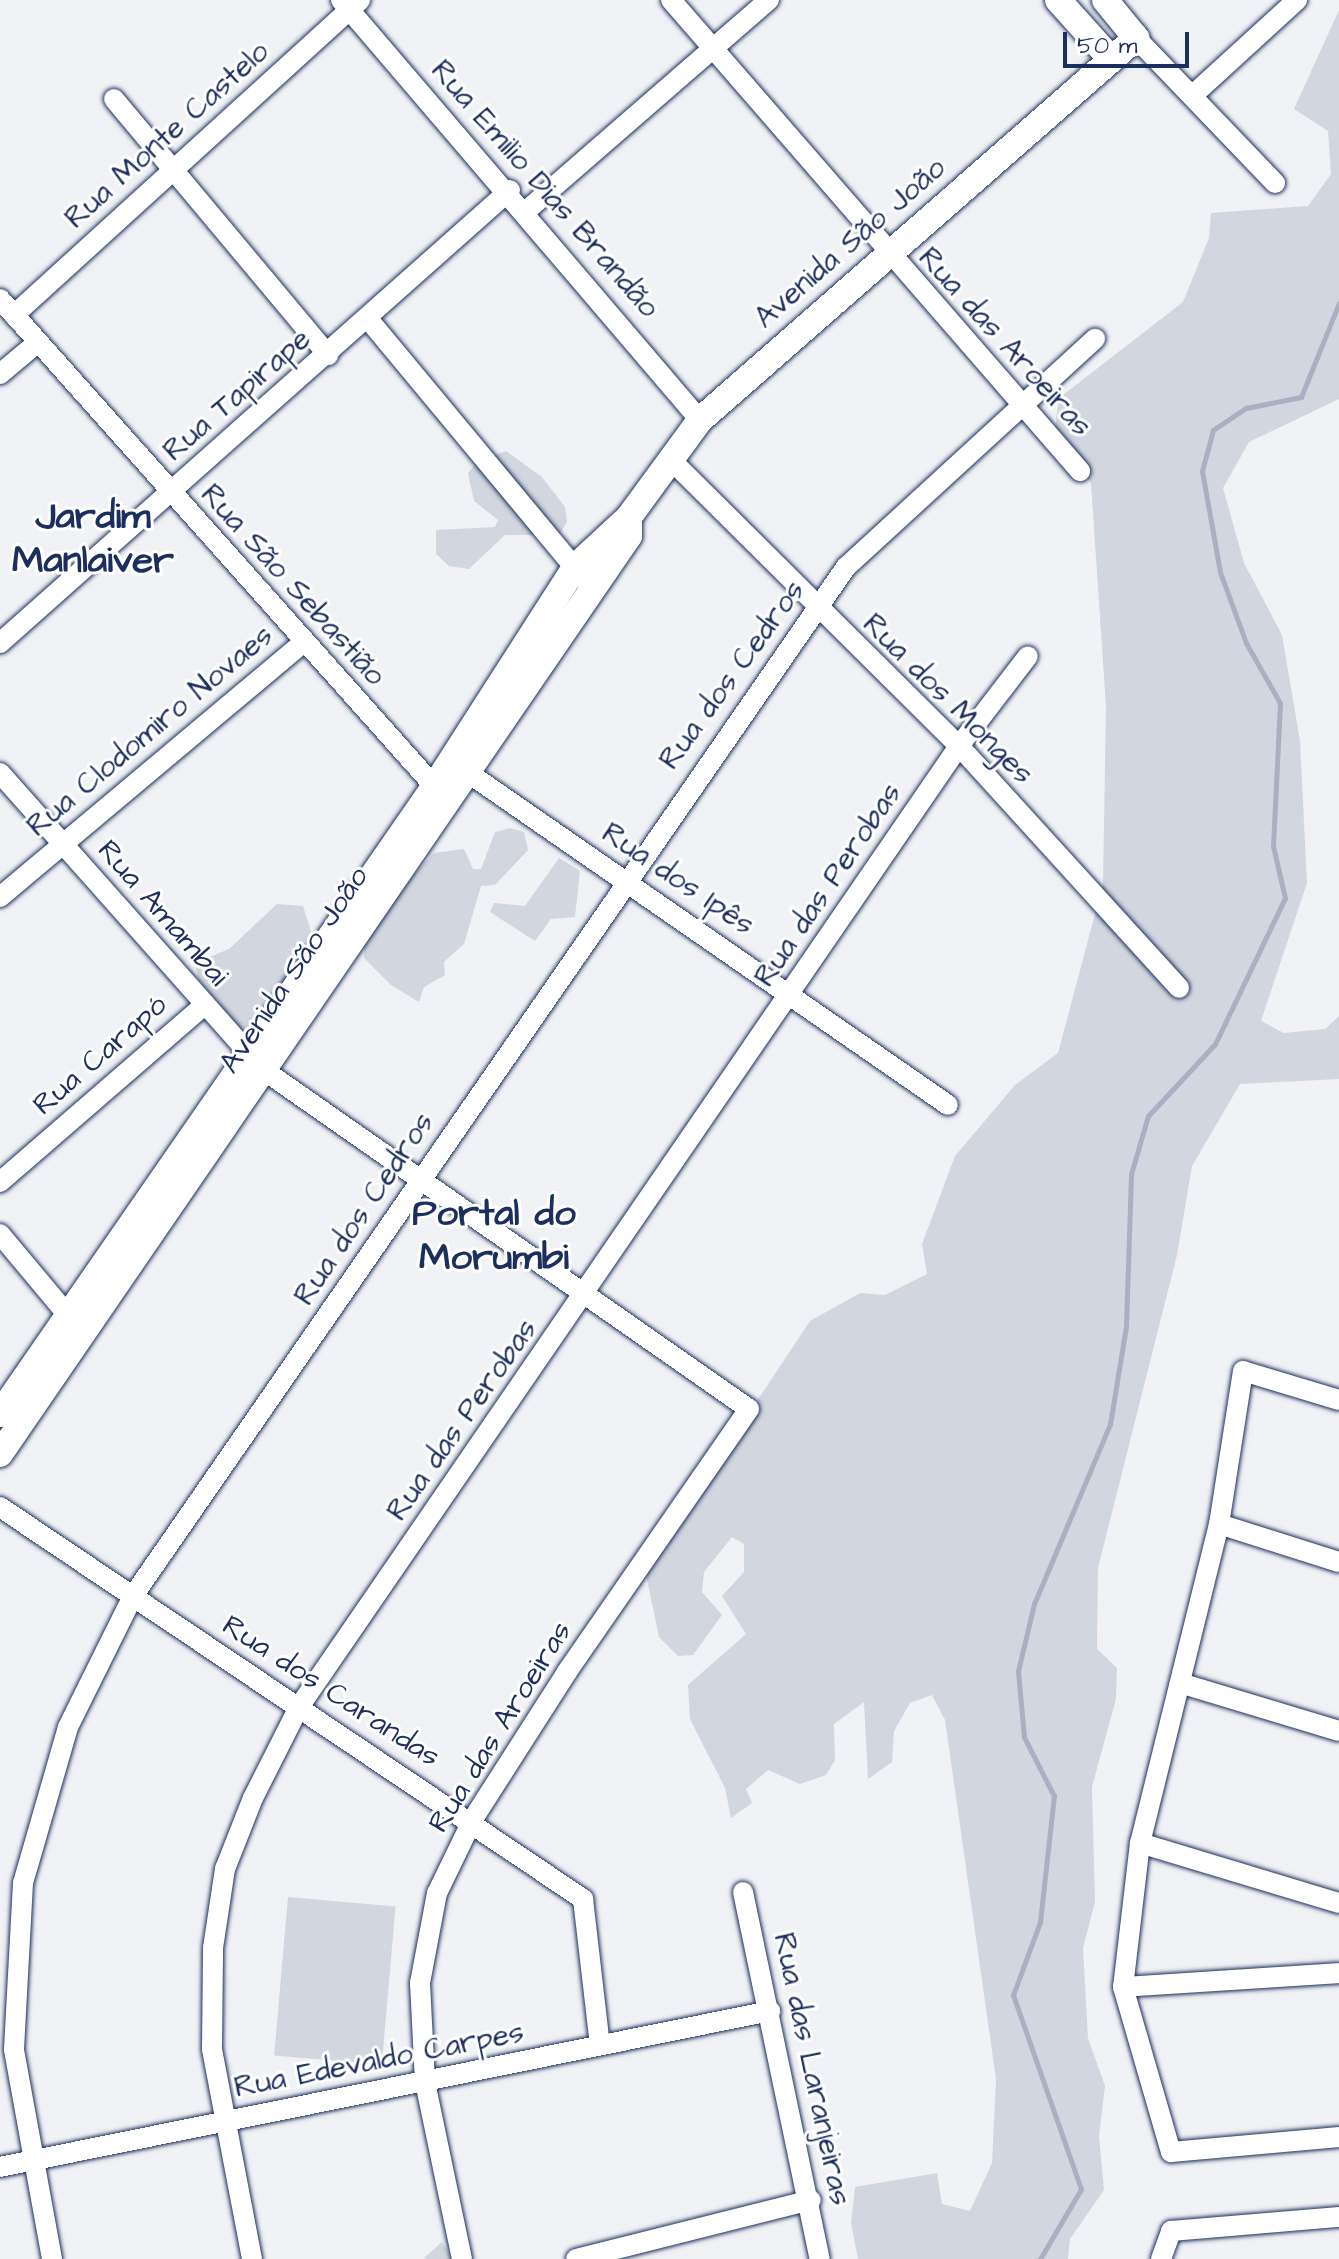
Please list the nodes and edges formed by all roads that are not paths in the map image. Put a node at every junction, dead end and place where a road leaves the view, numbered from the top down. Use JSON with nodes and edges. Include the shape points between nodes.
{"nodes":[{"id":1,"x":671,"y":0,"type":"edge"},
{"id":2,"x":769,"y":0,"type":"edge"},
{"id":3,"x":1058,"y":0,"type":"edge"},
{"id":4,"x":1105,"y":0,"type":"edge"},
{"id":5,"x":1297,"y":0,"type":"edge"},
{"id":6,"x":350,"y":3,"type":"edge"},
{"id":7,"x":1136,"y":38,"type":"junction"},
{"id":8,"x":712,"y":48,"type":"junction"},
{"id":9,"x":1111,"y":59,"type":"junction"},
{"id":10,"x":1193,"y":95,"type":"junction"},
{"id":11,"x":114,"y":99,"type":"dead end"},
{"id":12,"x":172,"y":172,"type":"junction"},
{"id":13,"x":1275,"y":183,"type":"dead end"},
{"id":14,"x":510,"y":190,"type":"junction"},
{"id":15,"x":526,"y":211,"type":"junction"},
{"id":16,"x":885,"y":252,"type":"junction"},
{"id":17,"x":0,"y":299,"type":"edge"},
{"id":18,"x":14,"y":315,"type":"junction"},
{"id":19,"x":369,"y":320,"type":"junction"},
{"id":20,"x":1095,"y":339,"type":"dead end"},
{"id":21,"x":38,"y":342,"type":"junction"},
{"id":22,"x":328,"y":355,"type":"junction"},
{"id":23,"x":0,"y":374,"type":"edge"},
{"id":24,"x":1021,"y":406,"type":"junction"},
{"id":25,"x":700,"y":420,"type":"junction"},
{"id":26,"x":669,"y":458,"type":"junction"},
{"id":27,"x":1080,"y":471,"type":"dead end"},
{"id":28,"x":170,"y":493,"type":"junction"},
{"id":29,"x":583,"y":577,"type":"junction"},
{"id":30,"x":815,"y":610,"type":"junction"},
{"id":31,"x":0,"y":643,"type":"edge"},
{"id":32,"x":303,"y":643,"type":"junction"},
{"id":33,"x":1028,"y":656,"type":"dead end"},
{"id":34,"x":959,"y":746,"type":"junction"},
{"id":35,"x":459,"y":767,"type":"junction"},
{"id":36,"x":0,"y":773,"type":"edge"},
{"id":37,"x":441,"y":794,"type":"junction"},
{"id":38,"x":61,"y":843,"type":"junction"},
{"id":39,"x":624,"y":879,"type":"junction"},
{"id":40,"x":0,"y":897,"type":"edge"},
{"id":41,"x":1179,"y":988,"type":"dead end"},
{"id":42,"x":793,"y":991,"type":"junction"},
{"id":43,"x":204,"y":1005,"type":"junction"},
{"id":44,"x":257,"y":1064,"type":"junction"},
{"id":45,"x":948,"y":1105,"type":"dead end"},
{"id":46,"x":422,"y":1177,"type":"junction"},
{"id":47,"x":0,"y":1182,"type":"edge"},
{"id":48,"x":0,"y":1234,"type":"edge"},
{"id":49,"x":586,"y":1294,"type":"junction"},
{"id":50,"x":75,"y":1322,"type":"junction"},
{"id":51,"x":1339,"y":1400,"type":"edge"},
{"id":52,"x":749,"y":1409,"type":"joint"},
{"id":53,"x":0,"y":1414,"type":"edge"},
{"id":54,"x":0,"y":1454,"type":"edge"},
{"id":55,"x":0,"y":1507,"type":"edge"},
{"id":56,"x":1219,"y":1524,"type":"junction"},
{"id":57,"x":1339,"y":1562,"type":"edge"},
{"id":58,"x":133,"y":1596,"type":"junction"},
{"id":59,"x":1180,"y":1683,"type":"junction"},
{"id":60,"x":299,"y":1707,"type":"junction"},
{"id":61,"x":1339,"y":1731,"type":"edge"},
{"id":62,"x":473,"y":1819,"type":"junction"},
{"id":63,"x":1140,"y":1843,"type":"junction"},
{"id":64,"x":743,"y":1892,"type":"dead end"},
{"id":65,"x":1339,"y":1903,"type":"edge"},
{"id":66,"x":1339,"y":1973,"type":"edge"},
{"id":67,"x":1123,"y":1987,"type":"junction"},
{"id":68,"x":770,"y":2011,"type":"junction"},
{"id":69,"x":600,"y":2045,"type":"junction"},
{"id":70,"x":425,"y":2082,"type":"junction"},
{"id":71,"x":224,"y":2122,"type":"junction"},
{"id":72,"x":1339,"y":2137,"type":"edge"},
{"id":73,"x":31,"y":2160,"type":"junction"},
{"id":74,"x":0,"y":2167,"type":"edge"},
{"id":75,"x":811,"y":2200,"type":"junction"},
{"id":76,"x":1339,"y":2217,"type":"edge"},
{"id":77,"x":52,"y":2259,"type":"edge"},
{"id":78,"x":252,"y":2259,"type":"edge"},
{"id":79,"x":462,"y":2259,"type":"edge"},
{"id":80,"x":576,"y":2259,"type":"edge"},
{"id":81,"x":820,"y":2259,"type":"edge"},
{"id":82,"x":1161,"y":2259,"type":"edge"}],
"edges":[{"from":1,"to":8,"type":"street","name":"Rua das Aroeiras"},
{"from":2,"to":8,"type":"street"},
{"from":3,"to":9,"type":"street"},
{"from":4,"to":7,"type":"street"},
{"from":5,"to":10,"type":"street"},
{"from":6,"to":12,"type":"street","name":"Rua Monte Castelo"},
{"from":6,"to":14,"type":"street","name":"Rua Emilio Dias Brandão"},
{"from":7,"to":9,"type":"street","name":"Avenida São João"},
{"from":7,"to":10,"type":"street"},
{"from":8,"to":15,"type":"street"},
{"from":8,"to":16,"type":"street","name":"Rua das Aroeiras"},
{"from":9,"to":16,"type":"street","name":"Avenida São João"},
{"from":10,"to":13,"type":"street"},
{"from":11,"to":12,"type":"street"},
{"from":12,"to":18,"type":"street","name":"Rua Monte Castelo"},
{"from":12,"to":22,"type":"street"},
{"from":14,"to":15,"type":"street","name":"Rua Emilio Dias Brandão"},
{"from":14,"to":19,"type":"street","name":"Rua Tapirape"},
{"from":15,"to":25,"type":"street","name":"Rua Emilio Dias Brandão"},
{"from":16,"to":24,"type":"street","name":"Rua das Aroeiras"},
{"from":16,"to":25,"type":"street","name":"Avenida São João"},
{"from":17,"to":18,"type":"street","name":"Rua São Sebastião"},
{"from":18,"to":21,"type":"street","name":"Rua São Sebastião"},
{"from":19,"to":22,"type":"street","name":"Rua Tapirape"},
{"from":19,"to":29,"type":"street"},
{"from":20,"to":24,"type":"street","name":"Rua dos Cedros"},
{"from":21,"to":23,"type":"street"},
{"from":21,"to":28,"type":"street","name":"Rua São Sebastião"},
{"from":22,"to":28,"type":"street","name":"Rua Tapirape"},
{"from":24,"to":27,"type":"street","name":"Rua das Aroeiras"},
{"from":24,"to":30,"type":"street","name":"Rua dos Cedros","via":[[846,567]]},
{"from":25,"to":26,"type":"street","name":"Avenida São João"},
{"from":26,"to":29,"type":"street","name":"Avenida São João","via":[[629,517],[629,536]]},
{"from":26,"to":30,"type":"street","name":"Rua dos Monges"},
{"from":28,"to":31,"type":"street","name":"Rua Tapirape"},
{"from":28,"to":32,"type":"street","name":"Rua São Sebastião"},
{"from":29,"to":35,"type":"street","name":"Avenida São João"},
{"from":30,"to":34,"type":"street","name":"Rua dos Monges"},
{"from":30,"to":39,"type":"street","name":"Rua dos Cedros"},
{"from":32,"to":37,"type":"street","name":"Rua São Sebastião"},
{"from":32,"to":38,"type":"street","name":"Rua Clodomiro Novaes"},
{"from":33,"to":34,"type":"street","name":"Rua das Perobas"},
{"from":34,"to":41,"type":"street","name":"Rua dos Monges"},
{"from":34,"to":42,"type":"street","name":"Rua das Perobas"},
{"from":35,"to":37,"type":"street","name":"Avenida São João"},
{"from":35,"to":39,"type":"street","name":"Rua dos Ipês"},
{"from":36,"to":38,"type":"street","name":"Rua Amambai"},
{"from":37,"to":44,"type":"street","name":"Avenida São João"},
{"from":38,"to":40,"type":"street","name":"Rua Clodomiro Novaes"},
{"from":38,"to":43,"type":"street","name":"Rua Amambai"},
{"from":39,"to":42,"type":"street","name":"Rua dos Ipês"},
{"from":39,"to":46,"type":"street","name":"Rua dos Cedros"},
{"from":42,"to":45,"type":"street","name":"Rua dos Ipês"},
{"from":42,"to":49,"type":"street","name":"Rua das Perobas"},
{"from":43,"to":44,"type":"street","name":"Rua Amambai"},
{"from":43,"to":47,"type":"street","name":"Rua Carapó"},
{"from":44,"to":46,"type":"street","name":"Rua Amambai"},
{"from":44,"to":50,"type":"street","name":"Avenida São João"},
{"from":46,"to":49,"type":"street","name":"Rua Amambai"},
{"from":46,"to":58,"type":"street","name":"Rua dos Cedros"},
{"from":48,"to":50,"type":"street"},
{"from":49,"to":52,"type":"street","name":"Rua Amambai"},
{"from":49,"to":60,"type":"street","name":"Rua das Perobas"},
{"from":50,"to":53,"type":"street","name":"Avenida São João"},
{"from":50,"to":54,"type":"street","name":"Avenida São João"},
{"from":51,"to":56,"type":"street","via":[[1243,1371]]},
{"from":52,"to":62,"type":"street","name":"Rua das Aroeiras"},
{"from":55,"to":58,"type":"street","name":"Rua dos Carandas"},
{"from":56,"to":57,"type":"street"},
{"from":56,"to":59,"type":"street"},
{"from":58,"to":60,"type":"street","name":"Rua dos Carandas"},
{"from":58,"to":73,"type":"street","name":"Rua dos Cedros","via":[[68,1727],[23,1883],[12,1992]]},
{"from":59,"to":61,"type":"street"},
{"from":59,"to":63,"type":"street"},
{"from":60,"to":62,"type":"street","name":"Rua dos Carandas"},
{"from":60,"to":71,"type":"street","name":"Rua das Perobas","via":[[225,1869],[213,1948],[212,2049]]},
{"from":62,"to":69,"type":"street","name":"Rua dos Carandas","via":[[583,1899]]},
{"from":62,"to":70,"type":"street","name":"Rua das Aroeiras","via":[[437,1893],[425,1939]]},
{"from":63,"to":65,"type":"street"},
{"from":63,"to":67,"type":"street"},
{"from":64,"to":68,"type":"street","name":"Rua das Laranjeiras"},
{"from":66,"to":67,"type":"street"},
{"from":67,"to":72,"type":"street","via":[[1171,2152]]},
{"from":68,"to":69,"type":"street","name":"Rua Edevaldo Carpes"},
{"from":68,"to":75,"type":"street","name":"Rua das Laranjeiras"},
{"from":69,"to":70,"type":"street","name":"Rua Edevaldo Carpes"},
{"from":70,"to":71,"type":"street","name":"Rua Edevaldo Carpes"},
{"from":70,"to":79,"type":"street","name":"Rua das Aroeiras"},
{"from":71,"to":73,"type":"street","name":"Rua Edevaldo Carpes"},
{"from":71,"to":78,"type":"street","name":"Rua das Perobas"},
{"from":73,"to":74,"type":"street","name":"Rua Edevaldo Carpes"},
{"from":73,"to":77,"type":"street","name":"Rua dos Cedros"},
{"from":75,"to":80,"type":"street"},
{"from":75,"to":81,"type":"street","name":"Rua das Laranjeiras"},
{"from":76,"to":82,"type":"street","via":[[1171,2231]]}]}
